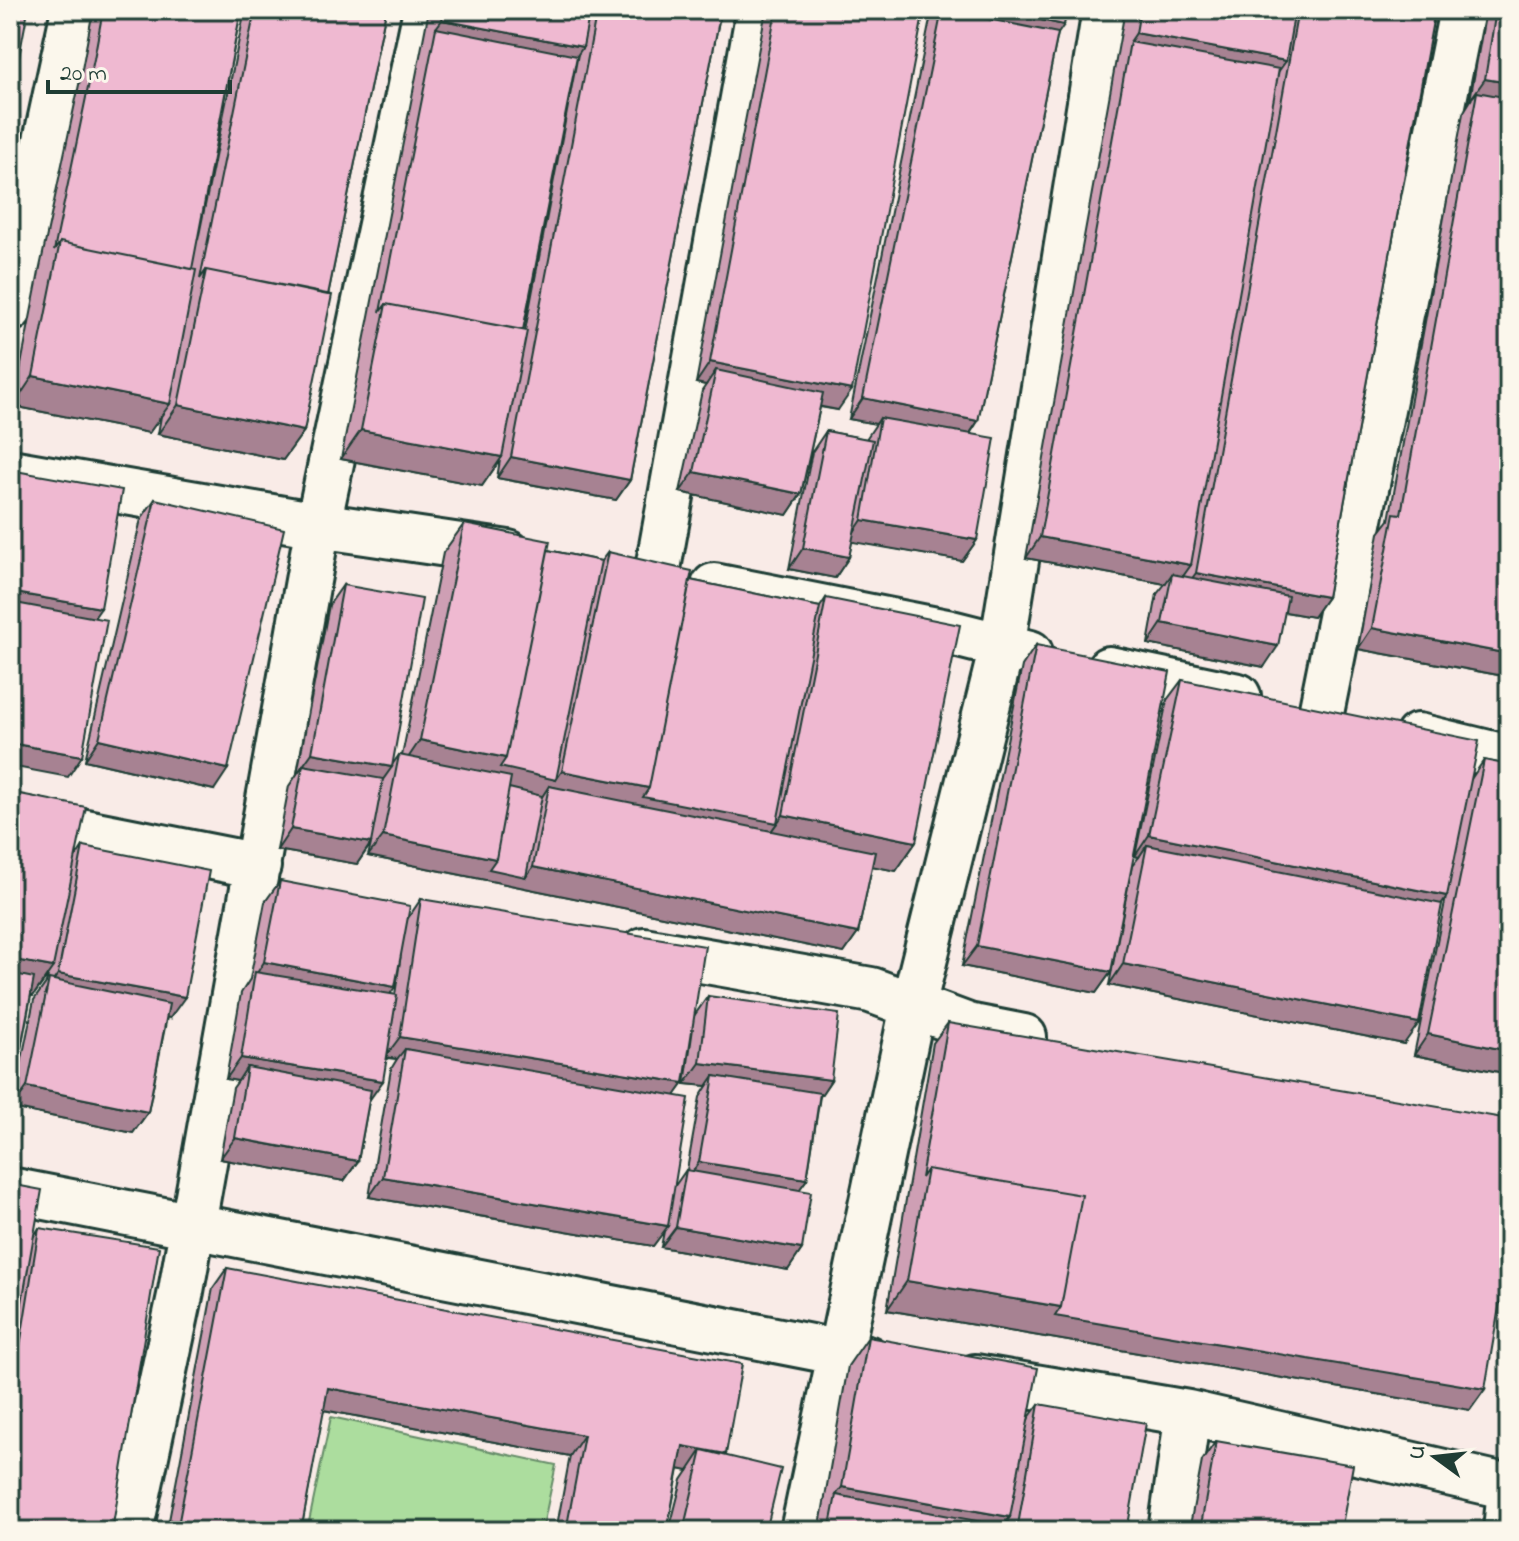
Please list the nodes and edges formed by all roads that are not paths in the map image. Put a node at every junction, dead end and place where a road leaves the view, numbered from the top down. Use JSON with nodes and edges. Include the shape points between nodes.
{"nodes":[{"id":1,"x":74,"y":10,"type":"edge"},
{"id":2,"x":426,"y":10,"type":"edge"},
{"id":3,"x":759,"y":10,"type":"edge"},
{"id":4,"x":1105,"y":10,"type":"edge"},
{"id":5,"x":1462,"y":10,"type":"edge"},
{"id":6,"x":10,"y":309,"type":"edge"},
{"id":7,"x":10,"y":472,"type":"edge"},
{"id":8,"x":318,"y":525,"type":"junction"},
{"id":9,"x":549,"y":559,"type":"edge"},
{"id":10,"x":611,"y":567,"type":"edge"},
{"id":11,"x":657,"y":574,"type":"junction"},
{"id":12,"x":1002,"y":647,"type":"junction"},
{"id":13,"x":1321,"y":713,"type":"junction"},
{"id":14,"x":1509,"y":758,"type":"edge"},
{"id":15,"x":10,"y":817,"type":"edge"},
{"id":16,"x":258,"y":866,"type":"junction"},
{"id":17,"x":607,"y":943,"type":"edge"},
{"id":18,"x":913,"y":1006,"type":"junction"},
{"id":19,"x":1061,"y":1044,"type":"edge"},
{"id":20,"x":10,"y":1190,"type":"edge"},
{"id":21,"x":192,"y":1226,"type":"junction"},
{"id":22,"x":840,"y":1354,"type":"junction"},
{"id":23,"x":1188,"y":1413,"type":"junction"},
{"id":24,"x":1509,"y":1487,"type":"edge"},
{"id":25,"x":1509,"y":1498,"type":"edge"},
{"id":26,"x":130,"y":1531,"type":"edge"},
{"id":27,"x":803,"y":1531,"type":"edge"},
{"id":28,"x":1171,"y":1531,"type":"edge"},
{"id":29,"x":1506,"y":1531,"type":"edge"}],
"edges":[{"from":1,"to":6,"type":"street"},
{"from":2,"to":8,"type":"street"},
{"from":3,"to":11,"type":"street"},
{"from":4,"to":12,"type":"street"},
{"from":5,"to":13,"type":"street"},
{"from":7,"to":8,"type":"street"},
{"from":8,"to":9,"type":"street"},
{"from":8,"to":16,"type":"street"},
{"from":10,"to":11,"type":"street"},
{"from":11,"to":12,"type":"street"},
{"from":12,"to":13,"type":"street"},
{"from":12,"to":18,"type":"street"},
{"from":13,"to":14,"type":"street"},
{"from":15,"to":16,"type":"street"},
{"from":16,"to":21,"type":"street"},
{"from":17,"to":18,"type":"street","via":[[871,990]]},
{"from":18,"to":19,"type":"street","via":[[968,1026]]},
{"from":18,"to":22,"type":"street"},
{"from":20,"to":21,"type":"street"},
{"from":21,"to":22,"type":"street"},
{"from":21,"to":26,"type":"street"},
{"from":22,"to":23,"type":"street"},
{"from":22,"to":27,"type":"street"},
{"from":23,"to":24,"type":"street"},
{"from":23,"to":28,"type":"street"},
{"from":25,"to":29,"type":"street"}]}
